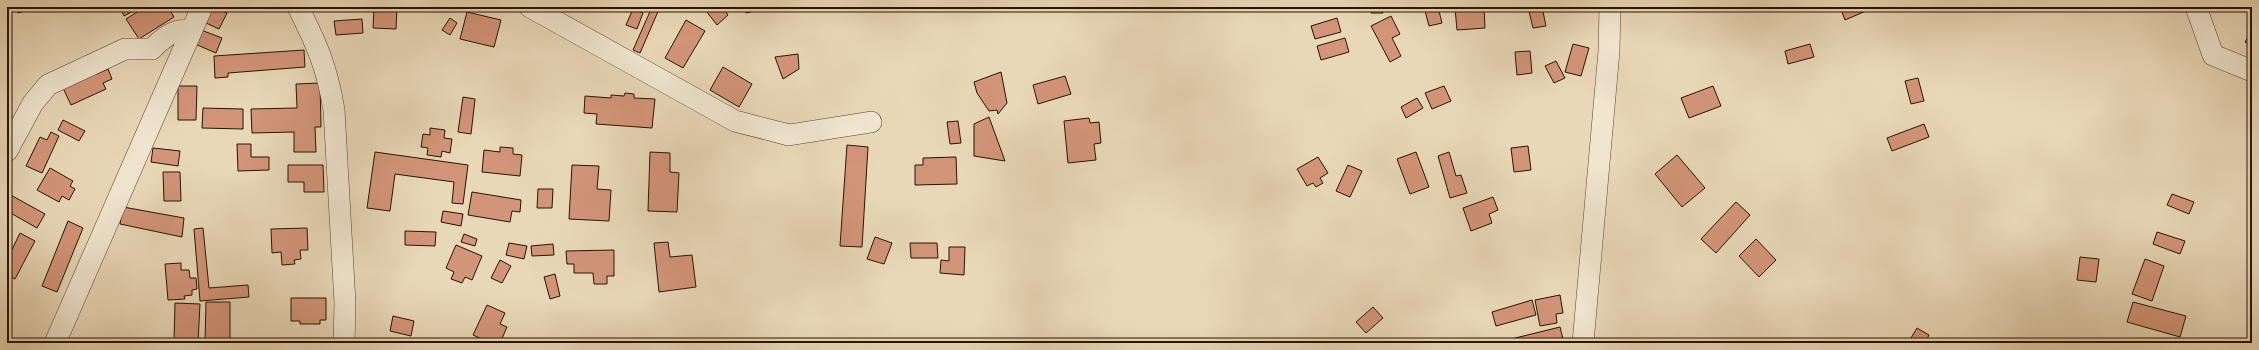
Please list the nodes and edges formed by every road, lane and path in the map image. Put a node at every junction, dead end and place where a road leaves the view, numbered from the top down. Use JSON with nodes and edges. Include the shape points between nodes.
{"nodes":[{"id":1,"x":202,"y":7,"type":"edge"},
{"id":2,"x":298,"y":7,"type":"edge"},
{"id":3,"x":530,"y":7,"type":"edge"},
{"id":4,"x":1610,"y":7,"type":"edge"},
{"id":5,"x":2196,"y":7,"type":"edge"},
{"id":6,"x":191,"y":31,"type":"junction"},
{"id":7,"x":2252,"y":71,"type":"edge"},
{"id":8,"x":871,"y":122,"type":"dead end"},
{"id":9,"x":7,"y":151,"type":"edge"},
{"id":10,"x":55,"y":343,"type":"edge"},
{"id":11,"x":344,"y":343,"type":"edge"},
{"id":12,"x":1583,"y":343,"type":"edge"}],
"edges":[{"from":1,"to":6,"type":"street"},
{"from":2,"to":11,"type":"street","via":[[319,48],[329,79],[334,110],[345,303]]},
{"from":3,"to":8,"type":"street","via":[[736,121],[790,135]]},
{"from":4,"to":12,"type":"street","via":[[1609,51]]},
{"from":5,"to":7,"type":"street","via":[[2213,55]]},
{"from":6,"to":9,"type":"street","via":[[182,29],[171,32],[152,49],[125,48],[48,85],[33,103]]},
{"from":6,"to":10,"type":"street"}]}
